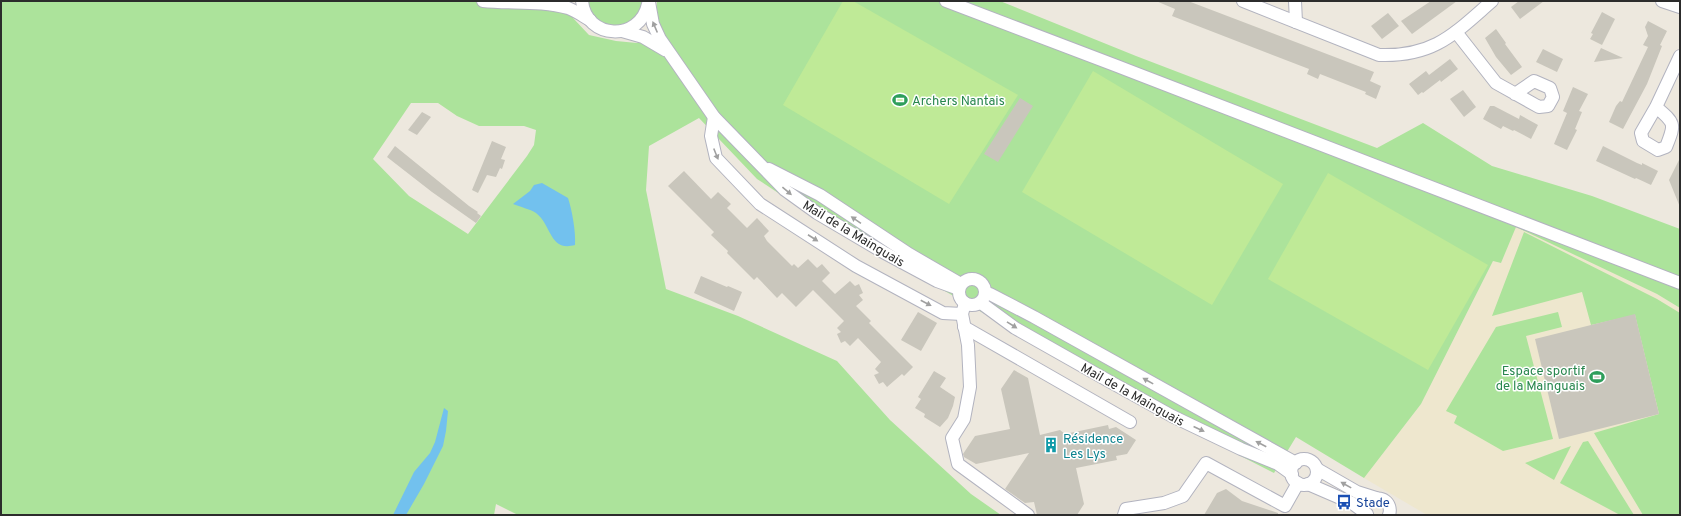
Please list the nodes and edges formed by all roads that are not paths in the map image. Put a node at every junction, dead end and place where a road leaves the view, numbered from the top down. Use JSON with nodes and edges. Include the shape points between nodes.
{"nodes":[{"id":1,"x":483,"y":1,"type":"edge"},
{"id":2,"x":540,"y":1,"type":"edge"},
{"id":3,"x":582,"y":1,"type":"edge"},
{"id":4,"x":946,"y":1,"type":"edge"},
{"id":5,"x":1243,"y":1,"type":"edge"},
{"id":6,"x":1295,"y":1,"type":"edge"},
{"id":7,"x":1492,"y":1,"type":"edge"},
{"id":8,"x":1662,"y":1,"type":"edge"},
{"id":9,"x":649,"y":2,"type":"edge"},
{"id":10,"x":1680,"y":7,"type":"edge"},
{"id":11,"x":590,"y":20,"type":"junction"},
{"id":12,"x":1296,"y":22,"type":"junction"},
{"id":13,"x":621,"y":31,"type":"junction"},
{"id":14,"x":1456,"y":32,"type":"junction"},
{"id":15,"x":667,"y":51,"type":"junction"},
{"id":16,"x":1680,"y":56,"type":"edge"},
{"id":17,"x":1515,"y":94,"type":"dead end"},
{"id":18,"x":1656,"y":107,"type":"dead end"},
{"id":19,"x":714,"y":117,"type":"junction"},
{"id":20,"x":760,"y":163,"type":"junction"},
{"id":21,"x":1680,"y":283,"type":"edge"},
{"id":22,"x":960,"y":287,"type":"junction"},
{"id":23,"x":983,"y":298,"type":"junction"},
{"id":24,"x":964,"y":309,"type":"junction"},
{"id":25,"x":964,"y":327,"type":"junction"},
{"id":26,"x":1130,"y":422,"type":"dead end"},
{"id":27,"x":1296,"y":463,"type":"junction"},
{"id":28,"x":1316,"y":469,"type":"junction"},
{"id":29,"x":1299,"y":480,"type":"junction"},
{"id":30,"x":1376,"y":498,"type":"junction"},
{"id":31,"x":1367,"y":514,"type":"edge"},
{"id":32,"x":1028,"y":515,"type":"edge"},
{"id":33,"x":1124,"y":515,"type":"edge"},
{"id":34,"x":1390,"y":515,"type":"edge"}],
"edges":[{"from":1,"to":2,"type":"street","name":"Mail de la Mainguais"},
{"from":2,"to":11,"type":"street","name":"Mail de la Mainguais","via":[[568,8]]},
{"from":3,"to":11,"type":"street"},
{"from":4,"to":21,"type":"street"},
{"from":5,"to":12,"type":"street"},
{"from":6,"to":12,"type":"street"},
{"from":7,"to":14,"type":"street"},
{"from":8,"to":10,"type":"street"},
{"from":9,"to":13,"type":"street","via":[[640,21],[632,28]]},
{"from":15,"to":9,"type":"street","name":"Mail de la Mainguais","one_way":true,"via":[[653,24]]},
{"from":11,"to":13,"type":"street","name":"Mail de la Mainguais","via":[[604,30]]},
{"from":12,"to":14,"type":"street","via":[[1379,55],[1397,56],[1420,52]]},
{"from":13,"to":15,"type":"street","name":"Mail de la Mainguais","via":[[643,37]]},
{"from":14,"to":17,"type":"street","via":[[1496,83]]},
{"from":15,"to":19,"type":"street","name":"Mail de la Mainguais"},
{"from":16,"to":18,"type":"street"},
{"from":19,"to":20,"type":"street","name":"Mail de la Mainguais"},
{"from":19,"to":24,"type":"street","one_way":true,"via":[[711,136],[716,158],[760,204],[856,266],[943,313]]},
{"from":22,"to":20,"type":"street","name":"Mail de la Mainguais","one_way":true,"via":[[820,195]]},
{"from":20,"to":22,"type":"street","name":"Mail de la Mainguais","one_way":true,"via":[[785,190],[817,213],[936,281]]},
{"from":22,"to":23,"type":"street","via":[[968,279],[977,279],[984,285]]},
{"from":22,"to":24,"type":"street"},
{"from":23,"to":24,"type":"street"},
{"from":27,"to":23,"type":"street","name":"Mail de la Mainguais","one_way":true,"via":[[1034,317],[990,294]]},
{"from":23,"to":29,"type":"street","name":"Mail de la Mainguais","one_way":true,"via":[[1015,328],[1172,416],[1278,464]]},
{"from":24,"to":25,"type":"street"},
{"from":25,"to":26,"type":"street"},
{"from":25,"to":32,"type":"street","via":[[968,345],[970,387],[964,419],[952,438],[958,464]]},
{"from":27,"to":28,"type":"street","via":[[1303,459],[1309,460]]},
{"from":27,"to":29,"type":"street","via":[[1293,467]]},
{"from":28,"to":29,"type":"street","via":[[1315,478]]},
{"from":30,"to":28,"type":"street","one_way":true,"via":[[1357,492]]},
{"from":29,"to":31,"type":"street","name":"Mail de la Mainguais","via":[[1352,503]]},
{"from":29,"to":33,"type":"street","via":[[1285,506],[1206,463],[1183,496],[1164,503],[1126,509]]},
{"from":30,"to":31,"type":"street","via":[[1369,502]]},
{"from":30,"to":34,"type":"street","via":[[1387,502]]}]}
